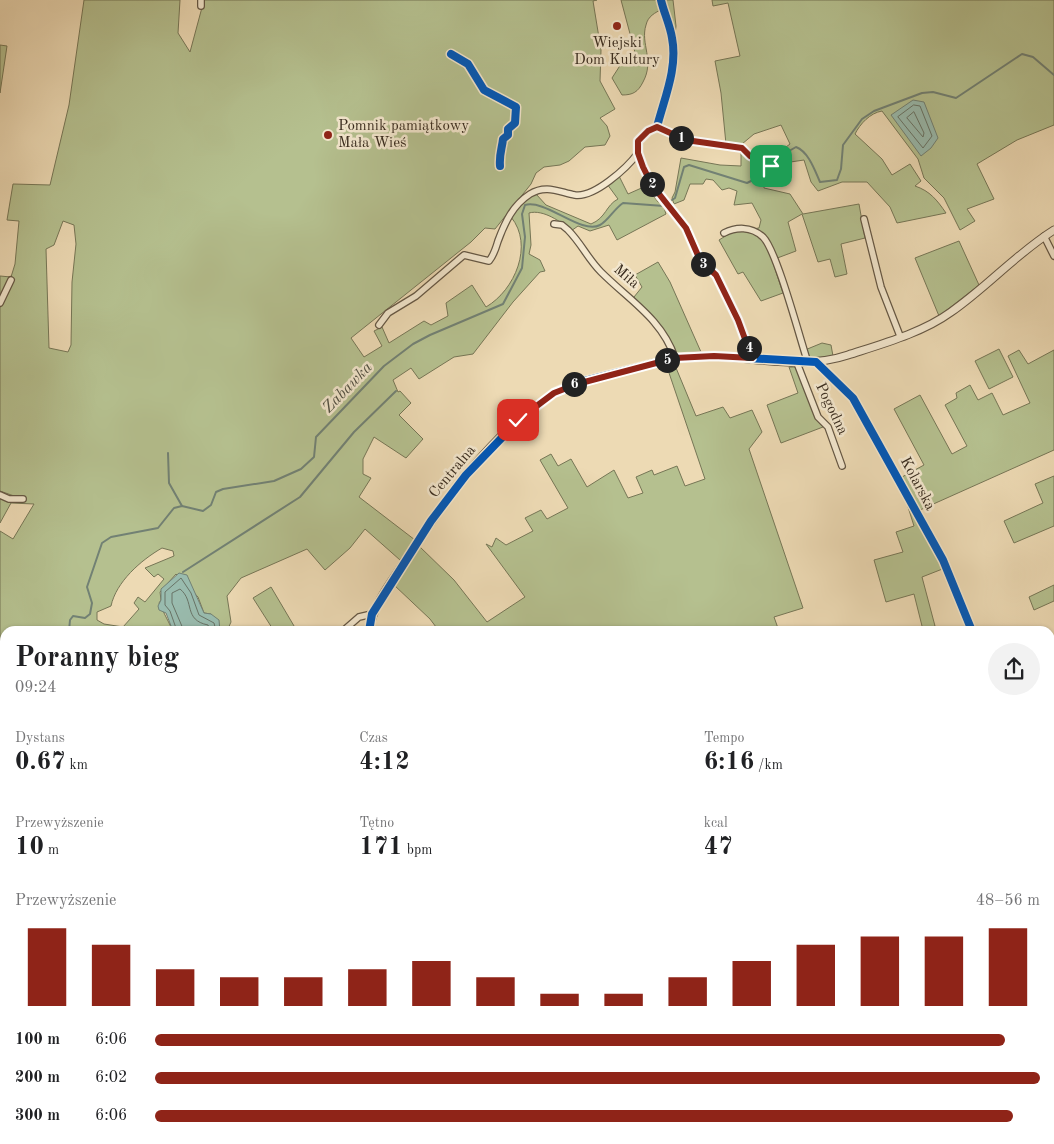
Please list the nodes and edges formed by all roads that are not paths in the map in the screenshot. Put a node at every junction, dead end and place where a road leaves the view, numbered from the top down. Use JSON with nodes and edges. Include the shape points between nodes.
{"nodes":[{"id":1,"x":661,"y":0,"type":"edge"},
{"id":2,"x":657,"y":127,"type":"junction"},
{"id":3,"x":638,"y":153,"type":"junction"},
{"id":4,"x":788,"y":164,"type":"dead end"},
{"id":5,"x":864,"y":219,"type":"dead end"},
{"id":6,"x":554,"y":224,"type":"dead end"},
{"id":7,"x":1054,"y":230,"type":"edge"},
{"id":8,"x":724,"y":233,"type":"dead end"},
{"id":9,"x":1044,"y":236,"type":"junction"},
{"id":10,"x":1054,"y":256,"type":"edge"},
{"id":11,"x":11,"y":280,"type":"dead end"},
{"id":12,"x":0,"y":303,"type":"edge"},
{"id":13,"x":379,"y":325,"type":"dead end"},
{"id":14,"x":900,"y":336,"type":"junction"},
{"id":15,"x":675,"y":358,"type":"junction"},
{"id":16,"x":752,"y":358,"type":"junction"},
{"id":17,"x":816,"y":362,"type":"junction"},
{"id":18,"x":797,"y":363,"type":"junction"},
{"id":19,"x":808,"y":363,"type":"junction"},
{"id":20,"x":842,"y":466,"type":"dead end"},
{"id":21,"x":0,"y":495,"type":"edge"},
{"id":22,"x":23,"y":499,"type":"dead end"},
{"id":23,"x":372,"y":614,"type":"junction"},
{"id":24,"x":349,"y":626,"type":"edge"},
{"id":25,"x":370,"y":626,"type":"edge"},
{"id":26,"x":970,"y":626,"type":"edge"}],
"edges":[{"from":1,"to":2,"type":"street","via":[[672,39],[673,60],[670,84]]},
{"from":2,"to":3,"type":"street","via":[[641,136]]},
{"from":2,"to":4,"type":"street","via":[[686,140],[742,148],[771,166]]},
{"from":3,"to":13,"type":"street","via":[[618,175],[585,194],[548,188],[532,192],[509,214],[489,261],[464,255],[416,296],[388,313]]},
{"from":3,"to":16,"type":"street","via":[[652,185],[686,228],[700,260],[716,275]]},
{"from":5,"to":14,"type":"street","via":[[881,287]]},
{"from":6,"to":15,"type":"street","name":"Miła","via":[[568,230],[601,272],[650,315]]},
{"from":7,"to":9,"type":"street","name":"Centralna"},
{"from":8,"to":19,"type":"street","via":[[744,228],[766,240]]},
{"from":9,"to":10,"type":"street"},
{"from":9,"to":14,"type":"street","name":"Centralna","via":[[952,312]]},
{"from":11,"to":12,"type":"street"},
{"from":14,"to":17,"type":"street","name":"Centralna"},
{"from":15,"to":16,"type":"street","name":"Centralna"},
{"from":15,"to":23,"type":"street","name":"Centralna","via":[[573,384],[554,393],[518,420],[466,475]]},
{"from":16,"to":18,"type":"street","name":"Centralna"},
{"from":17,"to":19,"type":"street","name":"Centralna"},
{"from":17,"to":26,"type":"street","name":"Kolarska","via":[[853,398],[943,560]]},
{"from":18,"to":19,"type":"street","name":"Centralna"},
{"from":18,"to":20,"type":"street","name":"Pogodna","via":[[818,417],[828,427]]},
{"from":21,"to":22,"type":"street"},
{"from":23,"to":24,"type":"street","via":[[359,617]]},
{"from":23,"to":25,"type":"street","name":"Centralna"}]}
